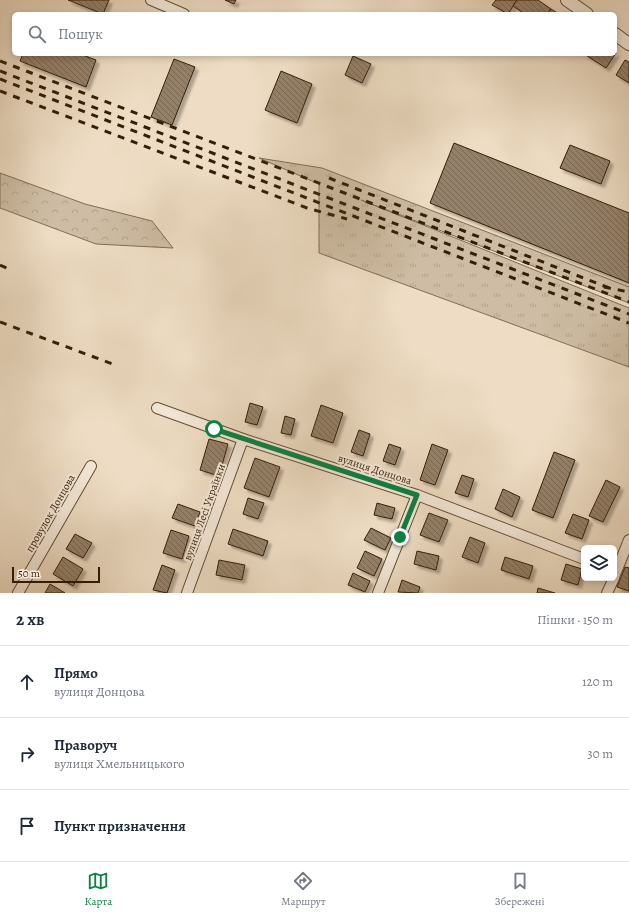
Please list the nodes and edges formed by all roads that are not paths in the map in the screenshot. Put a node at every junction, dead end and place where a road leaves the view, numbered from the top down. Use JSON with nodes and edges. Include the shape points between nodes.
{"nodes":[{"id":1,"x":151,"y":0,"type":"edge"},
{"id":2,"x":567,"y":0,"type":"edge"},
{"id":3,"x":179,"y":12,"type":"edge"},
{"id":4,"x":584,"y":12,"type":"edge"},
{"id":5,"x":617,"y":35,"type":"edge"},
{"id":6,"x":629,"y":44,"type":"edge"},
{"id":7,"x":157,"y":408,"type":"dead end"},
{"id":8,"x":243,"y":439,"type":"junction"},
{"id":9,"x":91,"y":466,"type":"dead end"},
{"id":10,"x":417,"y":495,"type":"junction"},
{"id":11,"x":629,"y":540,"type":"edge"},
{"id":12,"x":581,"y":557,"type":"edge"},
{"id":13,"x":617,"y":567,"type":"edge"},
{"id":14,"x":612,"y":581,"type":"edge"},
{"id":15,"x":18,"y":593,"type":"edge"},
{"id":16,"x":187,"y":593,"type":"edge"},
{"id":17,"x":378,"y":593,"type":"edge"},
{"id":18,"x":608,"y":593,"type":"edge"}],
"edges":[{"from":1,"to":3,"type":"street"},
{"from":2,"to":4,"type":"street"},
{"from":5,"to":6,"type":"street"},
{"from":7,"to":8,"type":"street","name":"вулиця Донцова"},
{"from":8,"to":10,"type":"street","name":"вулиця Донцова"},
{"from":8,"to":16,"type":"street","name":"вулиця Лесі Українки"},
{"from":9,"to":15,"type":"street","name":"провулок Донцова"},
{"from":10,"to":12,"type":"street","name":"вулиця Донцова"},
{"from":10,"to":17,"type":"street"},
{"from":11,"to":13,"type":"street"},
{"from":14,"to":18,"type":"street"}]}
